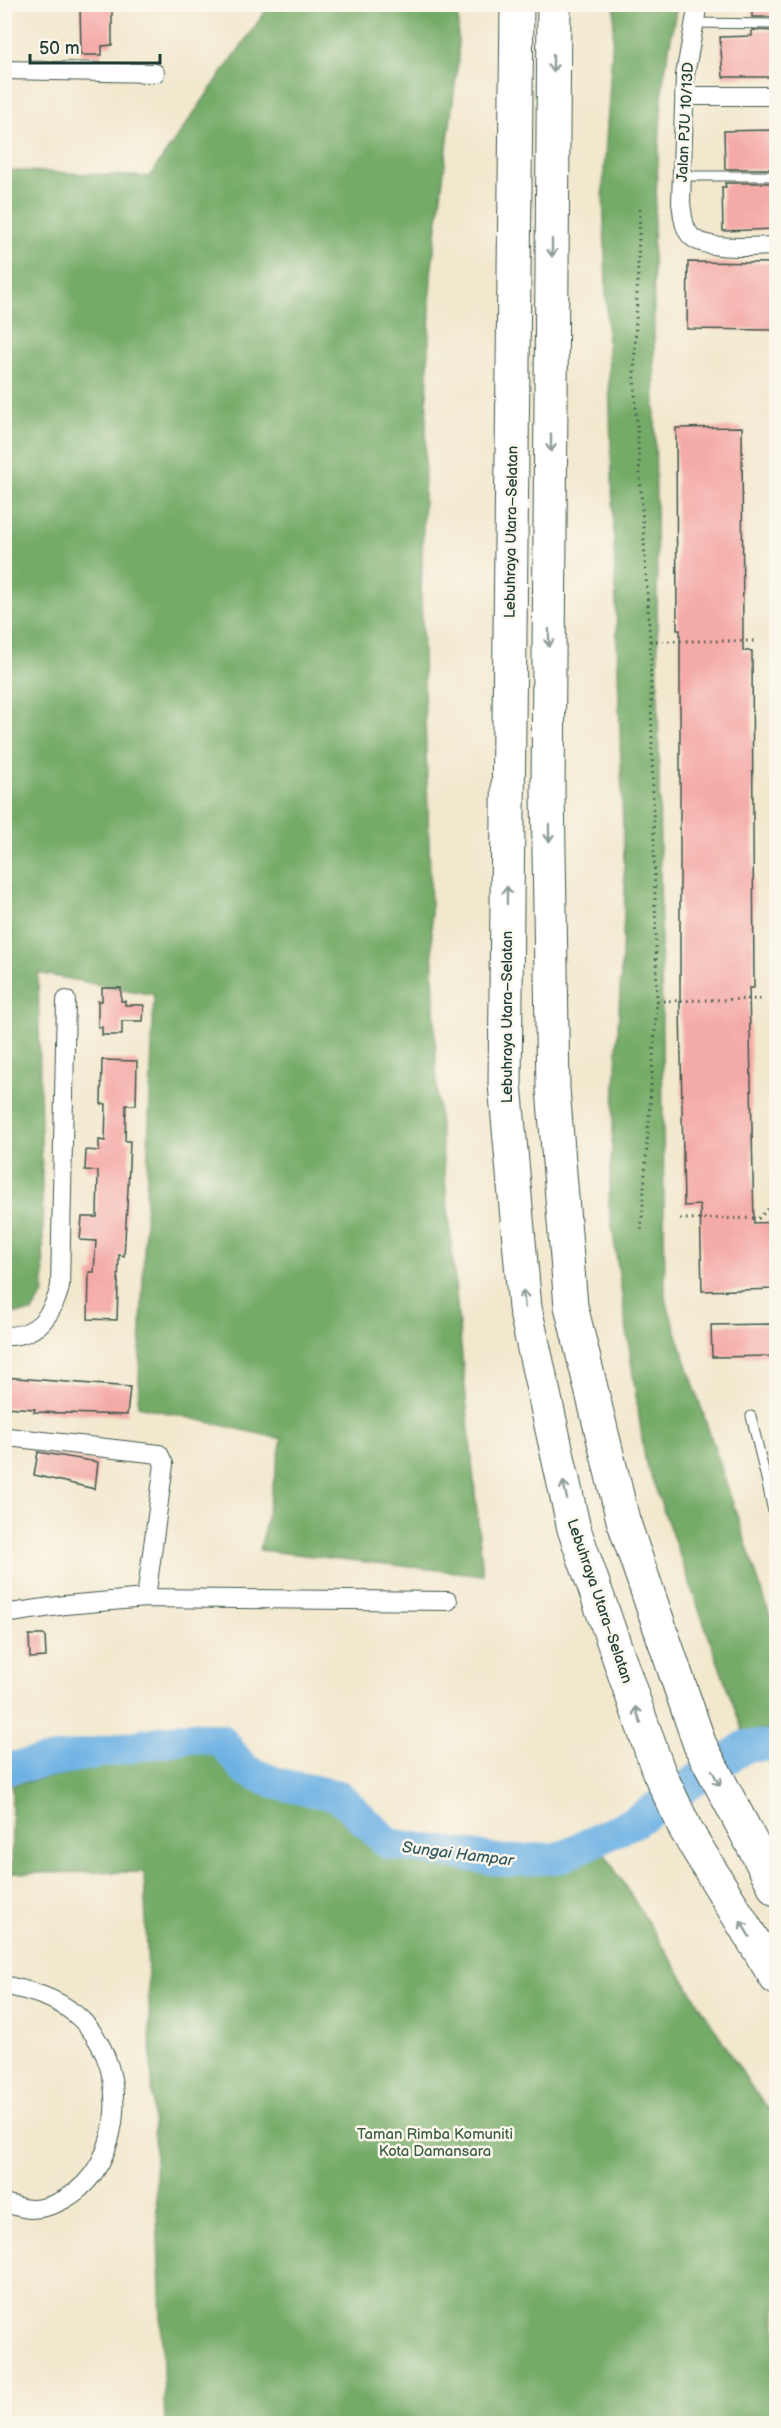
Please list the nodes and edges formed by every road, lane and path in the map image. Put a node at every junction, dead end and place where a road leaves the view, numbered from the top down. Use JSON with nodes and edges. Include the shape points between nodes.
{"nodes":[{"id":1,"x":517,"y":4,"type":"edge"},
{"id":2,"x":554,"y":4,"type":"edge"},
{"id":3,"x":698,"y":4,"type":"edge"},
{"id":4,"x":695,"y":23,"type":"junction"},
{"id":5,"x":777,"y":24,"type":"edge"},
{"id":6,"x":4,"y":70,"type":"edge"},
{"id":7,"x":155,"y":73,"type":"dead end"},
{"id":8,"x":684,"y":96,"type":"junction"},
{"id":9,"x":777,"y":96,"type":"edge"},
{"id":10,"x":682,"y":176,"type":"junction"},
{"id":11,"x":777,"y":176,"type":"edge"},
{"id":12,"x":640,"y":209,"type":"dead end"},
{"id":13,"x":777,"y":246,"type":"edge"},
{"id":14,"x":650,"y":641,"type":"junction"},
{"id":15,"x":755,"y":641,"type":"dead end"},
{"id":16,"x":761,"y":999,"type":"dead end"},
{"id":17,"x":66,"y":1000,"type":"dead end"},
{"id":18,"x":657,"y":1001,"type":"junction"},
{"id":19,"x":768,"y":1209,"type":"dead end"},
{"id":20,"x":680,"y":1219,"type":"dead end"},
{"id":21,"x":641,"y":1232,"type":"dead end"},
{"id":22,"x":4,"y":1336,"type":"edge"},
{"id":23,"x":751,"y":1416,"type":"dead end"},
{"id":24,"x":8,"y":1437,"type":"dead end"},
{"id":25,"x":772,"y":1483,"type":"edge"},
{"id":26,"x":777,"y":1526,"type":"edge"},
{"id":27,"x":146,"y":1598,"type":"junction"},
{"id":28,"x":448,"y":1601,"type":"dead end"},
{"id":29,"x":4,"y":1614,"type":"edge"},
{"id":30,"x":777,"y":1889,"type":"edge"},
{"id":31,"x":777,"y":1978,"type":"edge"},
{"id":32,"x":4,"y":1985,"type":"edge"},
{"id":33,"x":4,"y":2203,"type":"edge"}],
"edges":[{"from":31,"to":1,"type":"highway","name":"Lebuhraya Utara–Selatan","one_way":true,"via":[[686,1830],[658,1770],[573,1529],[525,1308],[506,1096]]},
{"from":2,"to":30,"type":"highway","one_way":true,"via":[[549,828],[553,1089],[571,1306],[622,1520],[700,1745]]},
{"from":3,"to":4,"type":"street","name":"Jalan PJU 10/13D"},
{"from":4,"to":5,"type":"lane"},
{"from":4,"to":8,"type":"street","name":"Jalan PJU 10/13D"},
{"from":6,"to":7,"type":"street"},
{"from":8,"to":9,"type":"street"},
{"from":8,"to":10,"type":"street","name":"Jalan PJU 10/13D"},
{"from":10,"to":11,"type":"lane"},
{"from":10,"to":13,"type":"street","name":"Jalan PJU 10/13D","via":[[684,223],[693,238],[710,244]]},
{"from":12,"to":14,"type":"path","via":[[634,376]]},
{"from":14,"to":15,"type":"path"},
{"from":14,"to":18,"type":"path"},
{"from":16,"to":18,"type":"path"},
{"from":17,"to":22,"type":"street","via":[[60,1287],[54,1307],[40,1326],[19,1336]]},
{"from":18,"to":21,"type":"path"},
{"from":19,"to":20,"type":"path","via":[[759,1218]]},
{"from":23,"to":25,"type":"lane"},
{"from":24,"to":27,"type":"street","via":[[159,1454],[164,1464]]},
{"from":25,"to":26,"type":"lane"},
{"from":27,"to":28,"type":"street"},
{"from":27,"to":29,"type":"street"},
{"from":32,"to":33,"type":"street","via":[[41,1993],[75,2013],[97,2036],[114,2095],[111,2139],[96,2172],[76,2193],[52,2207],[30,2210]]}]}
